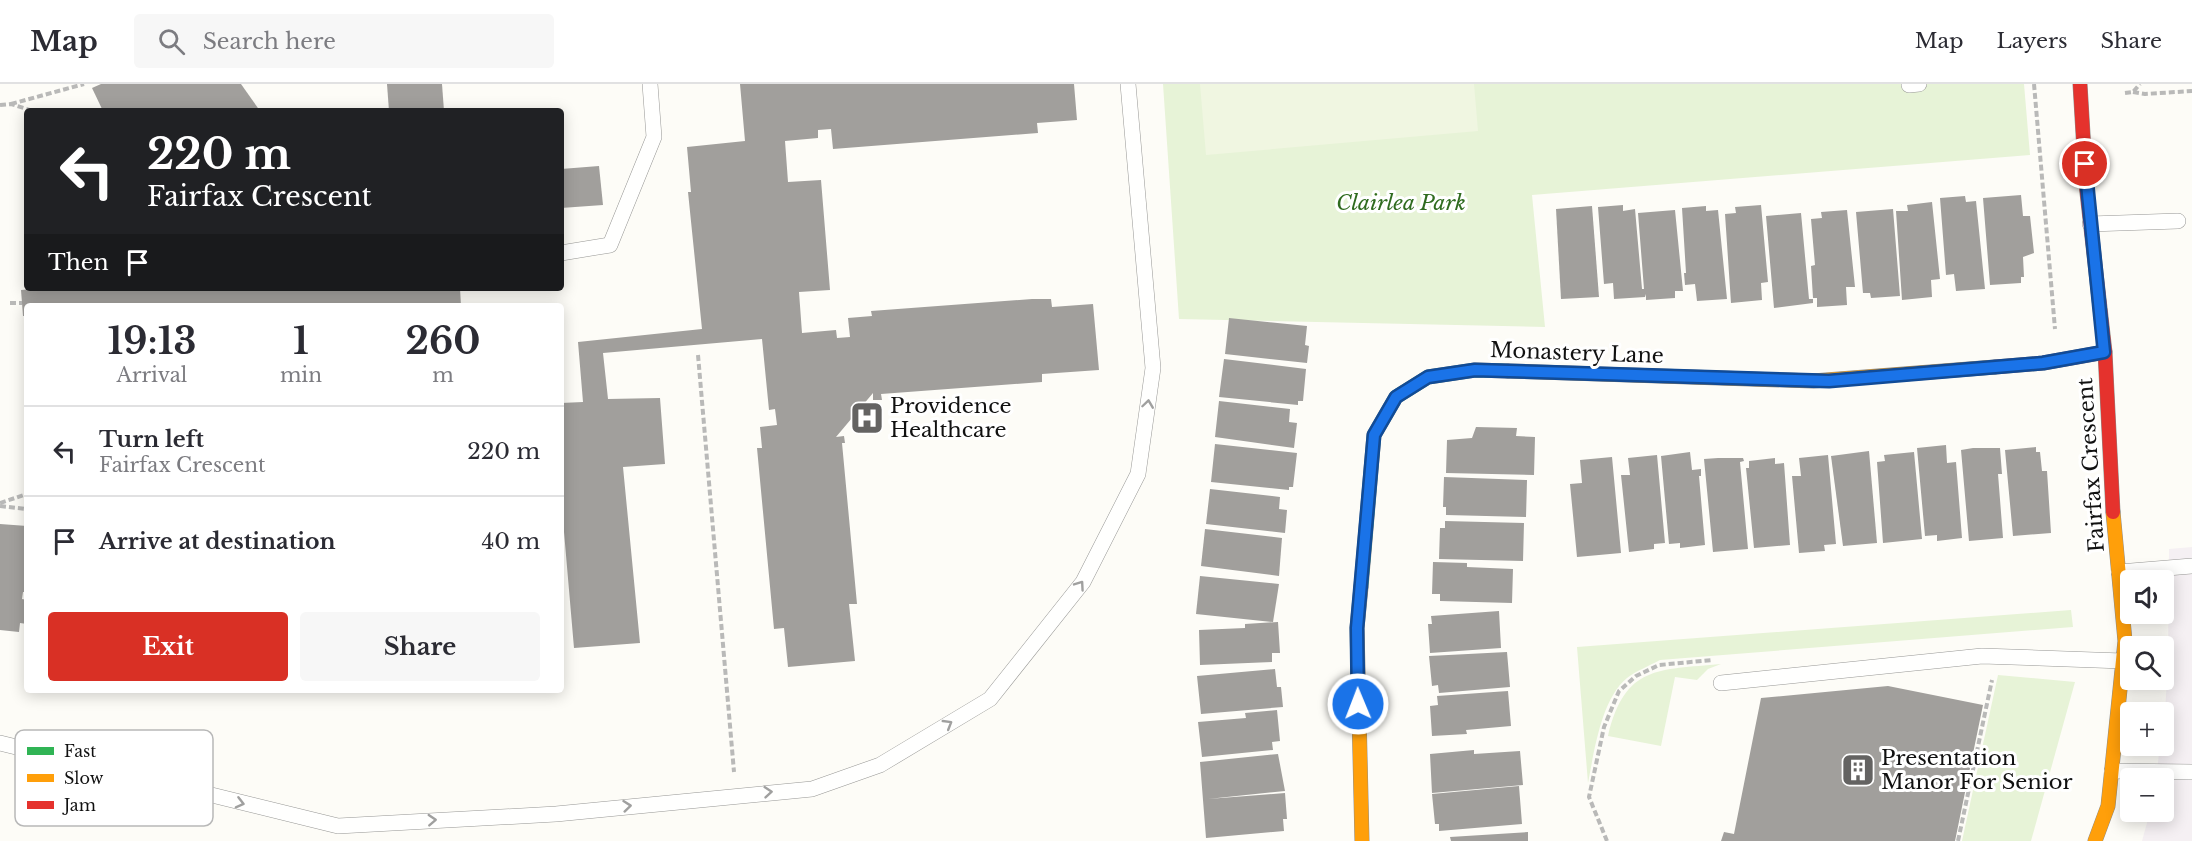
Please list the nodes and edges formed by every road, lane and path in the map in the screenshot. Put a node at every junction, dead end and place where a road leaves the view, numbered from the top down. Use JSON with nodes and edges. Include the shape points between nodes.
{"nodes":[{"id":1,"x":84,"y":84,"type":"edge"},
{"id":2,"x":650,"y":84,"type":"edge"},
{"id":3,"x":1128,"y":84,"type":"edge"},
{"id":4,"x":2034,"y":84,"type":"edge"},
{"id":5,"x":2080,"y":84,"type":"edge"},
{"id":6,"x":2140,"y":84,"type":"edge"},
{"id":7,"x":2192,"y":90,"type":"edge"},
{"id":8,"x":2133,"y":92,"type":"junction"},
{"id":9,"x":2125,"y":93,"type":"dead end"},
{"id":10,"x":11,"y":104,"type":"junction"},
{"id":11,"x":0,"y":105,"type":"edge"},
{"id":12,"x":24,"y":108,"type":"edge"},
{"id":13,"x":2178,"y":221,"type":"dead end"},
{"id":14,"x":2090,"y":224,"type":"junction"},
{"id":15,"x":564,"y":253,"type":"edge"},
{"id":16,"x":10,"y":303,"type":"dead end"},
{"id":17,"x":22,"y":303,"type":"dead end"},
{"id":18,"x":2055,"y":333,"type":"dead end"},
{"id":19,"x":2104,"y":352,"type":"junction"},
{"id":20,"x":698,"y":355,"type":"dead end"},
{"id":21,"x":24,"y":495,"type":"edge"},
{"id":22,"x":0,"y":505,"type":"edge"},
{"id":23,"x":24,"y":509,"type":"edge"},
{"id":24,"x":2192,"y":566,"type":"edge"},
{"id":25,"x":2119,"y":572,"type":"junction"},
{"id":26,"x":2125,"y":636,"type":"edge"},
{"id":27,"x":1997,"y":656,"type":"junction"},
{"id":28,"x":2120,"y":661,"type":"edge"},
{"id":29,"x":1721,"y":682,"type":"dead end"},
{"id":30,"x":2120,"y":690,"type":"edge"},
{"id":31,"x":0,"y":743,"type":"edge"},
{"id":32,"x":15,"y":747,"type":"edge"},
{"id":33,"x":2112,"y":771,"type":"junction"},
{"id":34,"x":2192,"y":772,"type":"edge"},
{"id":35,"x":213,"y":795,"type":"edge"},
{"id":36,"x":736,"y":795,"type":"junction"},
{"id":37,"x":1362,"y":841,"type":"edge"},
{"id":38,"x":1958,"y":841,"type":"edge"},
{"id":39,"x":2095,"y":841,"type":"edge"}],
"edges":[{"from":1,"to":10,"type":"path"},
{"from":2,"to":15,"type":"lane","via":[[654,137],[610,246]]},
{"from":36,"to":3,"type":"lane","one_way":true,"via":[[812,789],[880,765],[990,699],[1083,582],[1138,474],[1153,368]]},
{"from":4,"to":18,"type":"path"},
{"from":5,"to":14,"type":"street","name":"Fairfax Crescent"},
{"from":6,"to":8,"type":"path"},
{"from":7,"to":8,"type":"path"},
{"from":8,"to":9,"type":"path"},
{"from":10,"to":11,"type":"path"},
{"from":10,"to":12,"type":"path"},
{"from":13,"to":14,"type":"lane"},
{"from":14,"to":19,"type":"street","name":"Fairfax Crescent"},
{"from":16,"to":17,"type":"path"},
{"from":19,"to":25,"type":"street","name":"Fairfax Crescent"},
{"from":19,"to":37,"type":"street","name":"Monastery Lane","via":[[2043,363],[1835,381],[1475,370],[1428,377],[1396,397],[1374,435],[1357,628]]},
{"from":20,"to":36,"type":"path"},
{"from":21,"to":22,"type":"path"},
{"from":22,"to":23,"type":"path"},
{"from":24,"to":25,"type":"lane"},
{"from":25,"to":26,"type":"street","name":"Fairfax Crescent"},
{"from":27,"to":28,"type":"lane"},
{"from":27,"to":29,"type":"lane"},
{"from":27,"to":38,"type":"path"},
{"from":30,"to":33,"type":"street","name":"Fairfax Crescent"},
{"from":31,"to":32,"type":"lane","one_way":true},
{"from":33,"to":34,"type":"lane"},
{"from":33,"to":39,"type":"street","name":"Fairfax Crescent","via":[[2108,806]]},
{"from":35,"to":36,"type":"lane","one_way":true,"via":[[338,826],[555,814]]}]}
